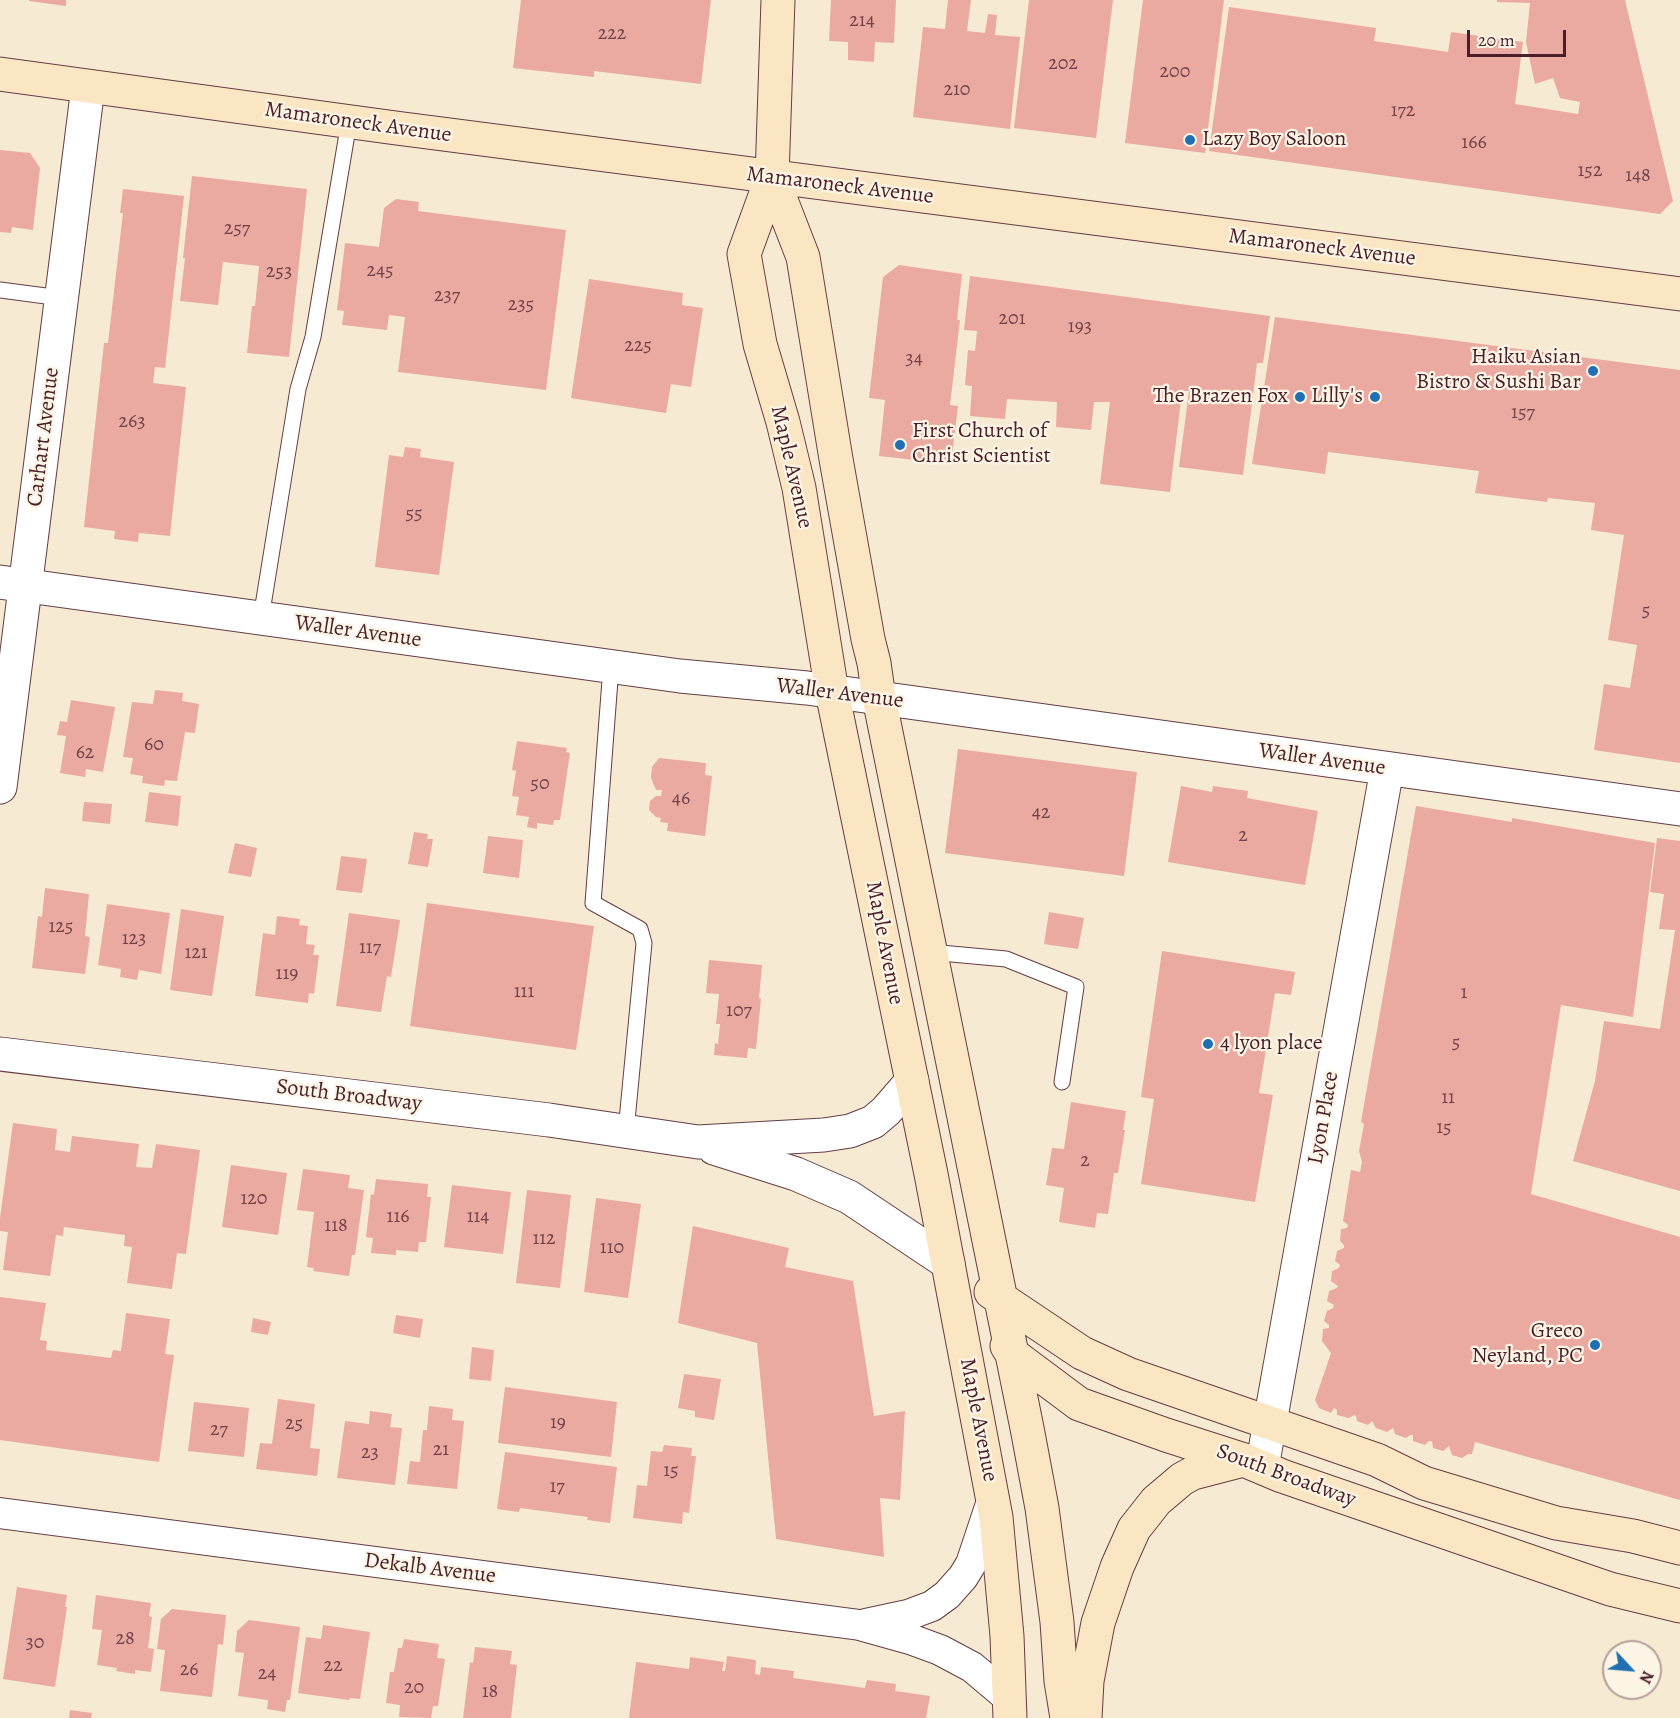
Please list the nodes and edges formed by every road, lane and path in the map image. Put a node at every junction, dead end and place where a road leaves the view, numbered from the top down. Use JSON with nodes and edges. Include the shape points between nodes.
{"nodes":[{"id":1,"x":778,"y":0,"type":"edge"},
{"id":2,"x":0,"y":74,"type":"edge"},
{"id":3,"x":88,"y":87,"type":"junction"},
{"id":4,"x":349,"y":122,"type":"junction"},
{"id":5,"x":772,"y":177,"type":"junction"},
{"id":6,"x":0,"y":291,"type":"edge"},
{"id":7,"x":1680,"y":294,"type":"edge"},
{"id":8,"x":61,"y":298,"type":"junction"},
{"id":9,"x":12,"y":584,"type":"edge"},
{"id":10,"x":261,"y":618,"type":"junction"},
{"id":11,"x":611,"y":667,"type":"junction"},
{"id":12,"x":832,"y":692,"type":"junction"},
{"id":13,"x":879,"y":698,"type":"junction"},
{"id":14,"x":1387,"y":769,"type":"junction"},
{"id":15,"x":0,"y":787,"type":"edge"},
{"id":16,"x":1680,"y":809,"type":"edge"},
{"id":17,"x":930,"y":952,"type":"junction"},
{"id":18,"x":0,"y":1054,"type":"edge"},
{"id":19,"x":912,"y":1081,"type":"junction"},
{"id":20,"x":1062,"y":1082,"type":"dead end"},
{"id":21,"x":626,"y":1131,"type":"junction"},
{"id":22,"x":698,"y":1142,"type":"junction"},
{"id":23,"x":948,"y":1263,"type":"junction"},
{"id":24,"x":1001,"y":1299,"type":"junction"},
{"id":25,"x":1012,"y":1354,"type":"junction"},
{"id":26,"x":1270,"y":1423,"type":"junction"},
{"id":27,"x":1253,"y":1463,"type":"junction"},
{"id":28,"x":993,"y":1498,"type":"junction"},
{"id":29,"x":0,"y":1513,"type":"edge"},
{"id":30,"x":1680,"y":1548,"type":"edge"},
{"id":31,"x":1680,"y":1606,"type":"edge"},
{"id":32,"x":860,"y":1625,"type":"junction"},
{"id":33,"x":1010,"y":1708,"type":"edge"},
{"id":34,"x":1067,"y":1718,"type":"edge"},
{"id":35,"x":1085,"y":1718,"type":"edge"}],
"edges":[{"from":1,"to":5,"type":"main road","name":"Maple Avenue"},
{"from":2,"to":3,"type":"main road","name":"Mamaroneck Avenue"},
{"from":3,"to":4,"type":"main road","name":"Mamaroneck Avenue"},
{"from":3,"to":8,"type":"street","name":"Carhart Avenue"},
{"from":4,"to":5,"type":"main road","name":"Mamaroneck Avenue"},
{"from":4,"to":10,"type":"lane","via":[[313,337],[298,389]]},
{"from":5,"to":7,"type":"main road","name":"Mamaroneck Avenue"},
{"from":5,"to":12,"type":"main road","name":"Maple Avenue","via":[[744,254],[760,344],[799,488]]},
{"from":5,"to":13,"type":"main road","name":"Maple Avenue","via":[[803,257]]},
{"from":6,"to":8,"type":"lane"},
{"from":8,"to":9,"type":"street","name":"Carhart Avenue"},
{"from":9,"to":10,"type":"street","name":"Waller Avenue"},
{"from":9,"to":15,"type":"street","name":"Carhart Avenue"},
{"from":10,"to":11,"type":"street","name":"Waller Avenue"},
{"from":11,"to":12,"type":"street","name":"Waller Avenue"},
{"from":11,"to":21,"type":"lane","via":[[593,903],[640,929],[644,944]]},
{"from":12,"to":13,"type":"street","name":"Waller Avenue"},
{"from":12,"to":19,"type":"main road","name":"Maple Avenue"},
{"from":13,"to":14,"type":"street","name":"Waller Avenue"},
{"from":13,"to":17,"type":"main road","name":"Maple Avenue"},
{"from":14,"to":16,"type":"street","name":"Waller Avenue"},
{"from":14,"to":26,"type":"street","name":"Lyon Place"},
{"from":17,"to":20,"type":"lane","via":[[1006,959],[1076,987]]},
{"from":17,"to":24,"type":"main road","name":"Maple Avenue"},
{"from":18,"to":21,"type":"street","name":"South Broadway"},
{"from":19,"to":22,"type":"street","name":"South Broadway","via":[[873,1122],[850,1131]]},
{"from":19,"to":23,"type":"main road","name":"Maple Avenue"},
{"from":21,"to":22,"type":"street","name":"South Broadway"},
{"from":22,"to":23,"type":"street","name":"South Broadway","via":[[796,1174],[849,1197]]},
{"from":23,"to":24,"type":"main road","name":"South Broadway"},
{"from":23,"to":25,"type":"main road","name":"South Broadway"},
{"from":23,"to":28,"type":"main road","name":"Maple Avenue"},
{"from":24,"to":25,"type":"main road","name":"Maple Avenue"},
{"from":24,"to":26,"type":"main road","name":"South Broadway","via":[[1082,1353],[1128,1374]]},
{"from":25,"to":27,"type":"main road","name":"South Broadway","via":[[1080,1404]]},
{"from":25,"to":34,"type":"main road","name":"Maple Avenue","via":[[1042,1508]]},
{"from":26,"to":27,"type":"street","name":"Lyon Place"},
{"from":26,"to":30,"type":"main road","name":"South Broadway","via":[[1377,1460],[1424,1483],[1556,1523]]},
{"from":27,"to":31,"type":"main road","name":"South Broadway","via":[[1610,1589]]},
{"from":27,"to":35,"type":"main road","via":[[1192,1473],[1156,1501],[1134,1529],[1098,1623],[1087,1681]]},
{"from":28,"to":32,"type":"street","name":"Dekalb Avenue","via":[[971,1564],[946,1595],[916,1612]]},
{"from":28,"to":33,"type":"main road","name":"Maple Avenue"},
{"from":29,"to":32,"type":"street","name":"Dekalb Avenue"},
{"from":32,"to":33,"type":"street","name":"Dekalb Avenue","via":[[940,1650],[972,1667]]}]}
